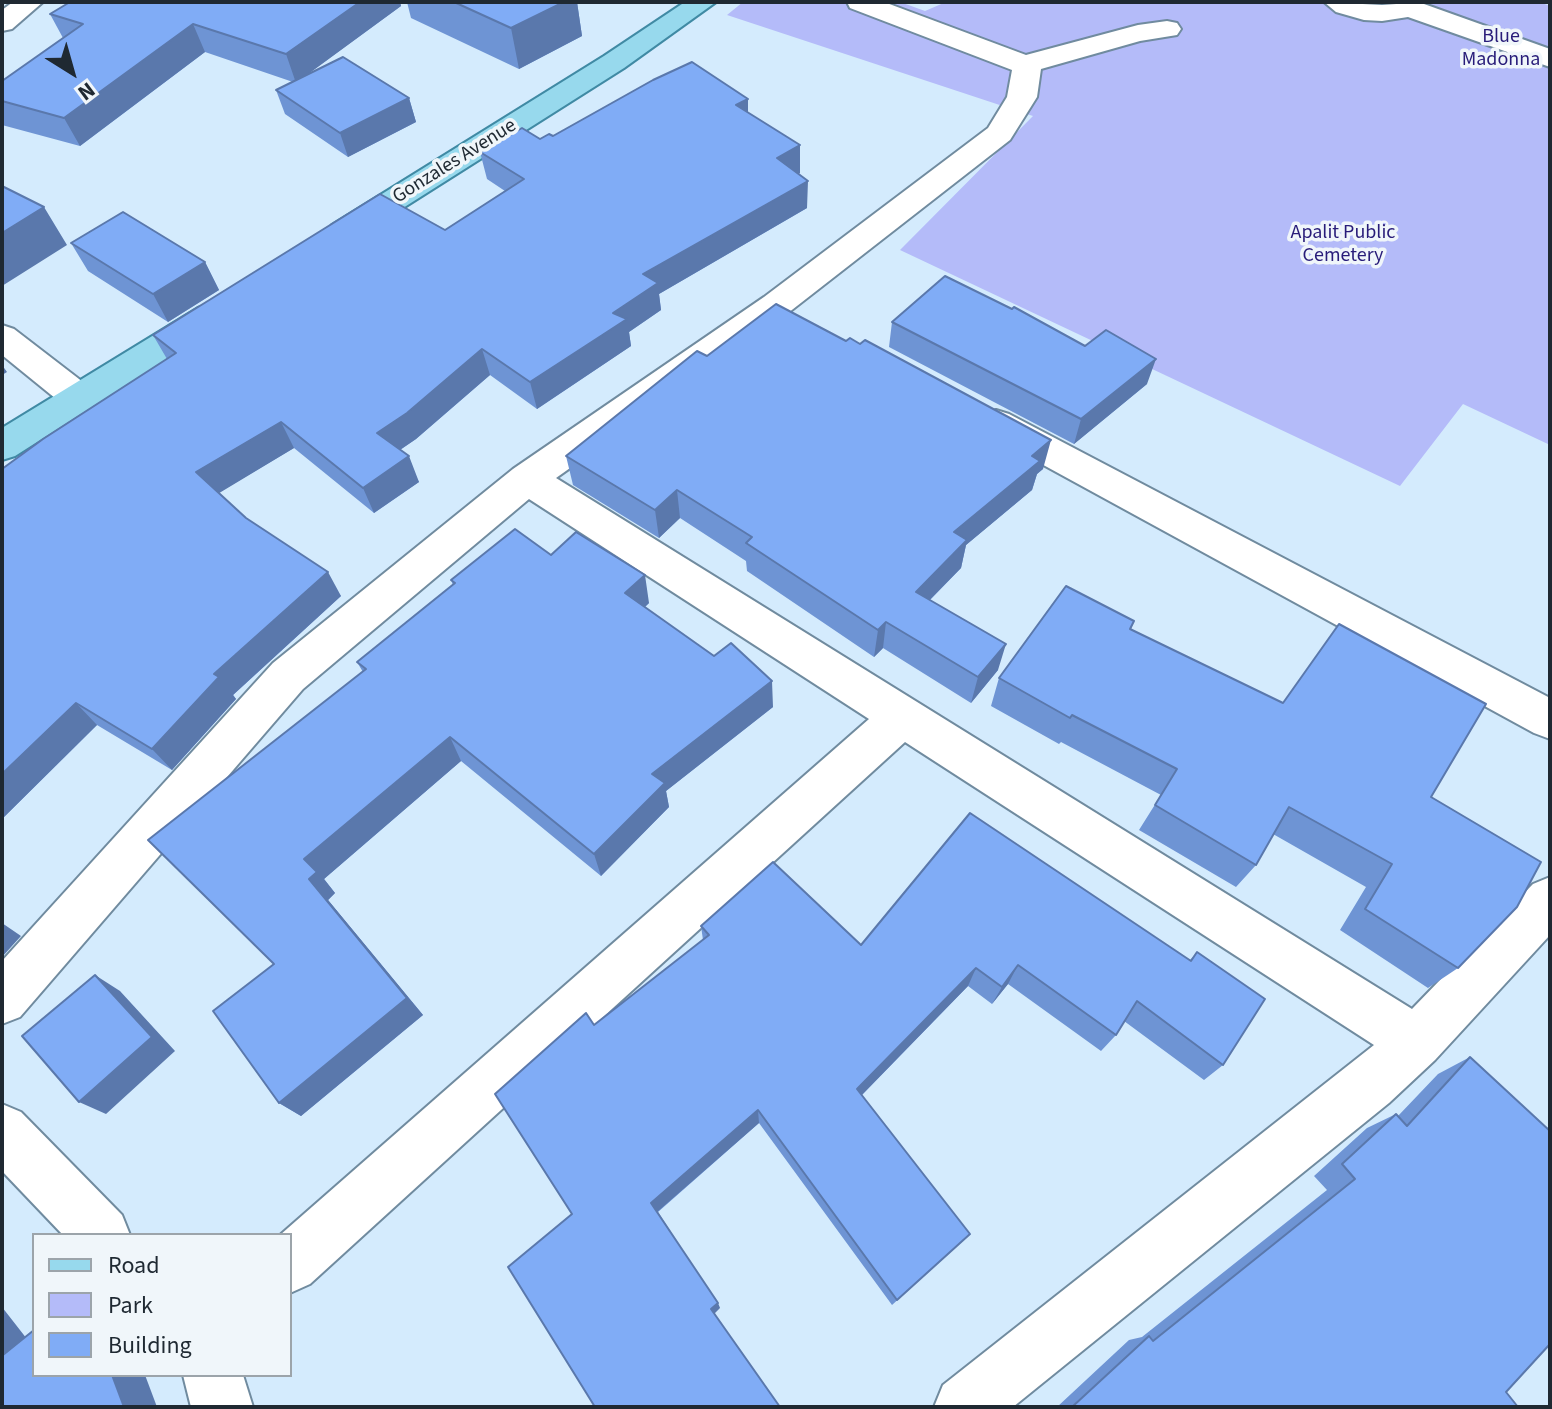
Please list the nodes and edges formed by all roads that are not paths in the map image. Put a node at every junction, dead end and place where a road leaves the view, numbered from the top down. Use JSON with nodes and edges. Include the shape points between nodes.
{"nodes":[{"id":1,"x":30,"y":2,"type":"edge"},
{"id":2,"x":703,"y":2,"type":"edge"},
{"id":3,"x":860,"y":2,"type":"edge"},
{"id":4,"x":1337,"y":2,"type":"edge"},
{"id":5,"x":1410,"y":5,"type":"edge"},
{"id":6,"x":2,"y":23,"type":"edge"},
{"id":7,"x":1167,"y":29,"type":"dead end"},
{"id":8,"x":1550,"y":59,"type":"edge"},
{"id":9,"x":1027,"y":64,"type":"junction"},
{"id":10,"x":320,"y":247,"type":"edge"},
{"id":11,"x":240,"y":297,"type":"edge"},
{"id":12,"x":2,"y":337,"type":"edge"},
{"id":13,"x":79,"y":398,"type":"junction"},
{"id":14,"x":959,"y":403,"type":"edge"},
{"id":15,"x":2,"y":446,"type":"edge"},
{"id":16,"x":527,"y":479,"type":"junction"},
{"id":17,"x":904,"y":715,"type":"junction"},
{"id":18,"x":1550,"y":720,"type":"edge"},
{"id":19,"x":1550,"y":900,"type":"edge"},
{"id":20,"x":2,"y":999,"type":"edge"},
{"id":21,"x":1417,"y":1042,"type":"junction"},
{"id":22,"x":2,"y":1131,"type":"edge"},
{"id":23,"x":100,"y":1233,"type":"edge"},
{"id":24,"x":292,"y":1262,"type":"edge"},
{"id":25,"x":214,"y":1377,"type":"edge"},
{"id":26,"x":222,"y":1407,"type":"edge"},
{"id":27,"x":965,"y":1407,"type":"edge"}],
"edges":[{"from":1,"to":6,"type":"street"},
{"from":2,"to":10,"type":"main road","name":"Gonzales Avenue"},
{"from":3,"to":9,"type":"street"},
{"from":4,"to":5,"type":"street","via":[[1370,13],[1392,13]]},
{"from":5,"to":8,"type":"street"},
{"from":7,"to":9,"type":"street"},
{"from":9,"to":16,"type":"street","via":[[1022,97],[999,134],[790,313]]},
{"from":11,"to":13,"type":"main road"},
{"from":12,"to":13,"type":"street"},
{"from":13,"to":15,"type":"main road"},
{"from":14,"to":18,"type":"street"},
{"from":16,"to":17,"type":"street"},
{"from":16,"to":20,"type":"street","via":[[288,676]]},
{"from":17,"to":21,"type":"street"},
{"from":17,"to":24,"type":"street"},
{"from":19,"to":21,"type":"street"},
{"from":21,"to":27,"type":"street"},
{"from":22,"to":23,"type":"street"},
{"from":25,"to":26,"type":"street"}]}
